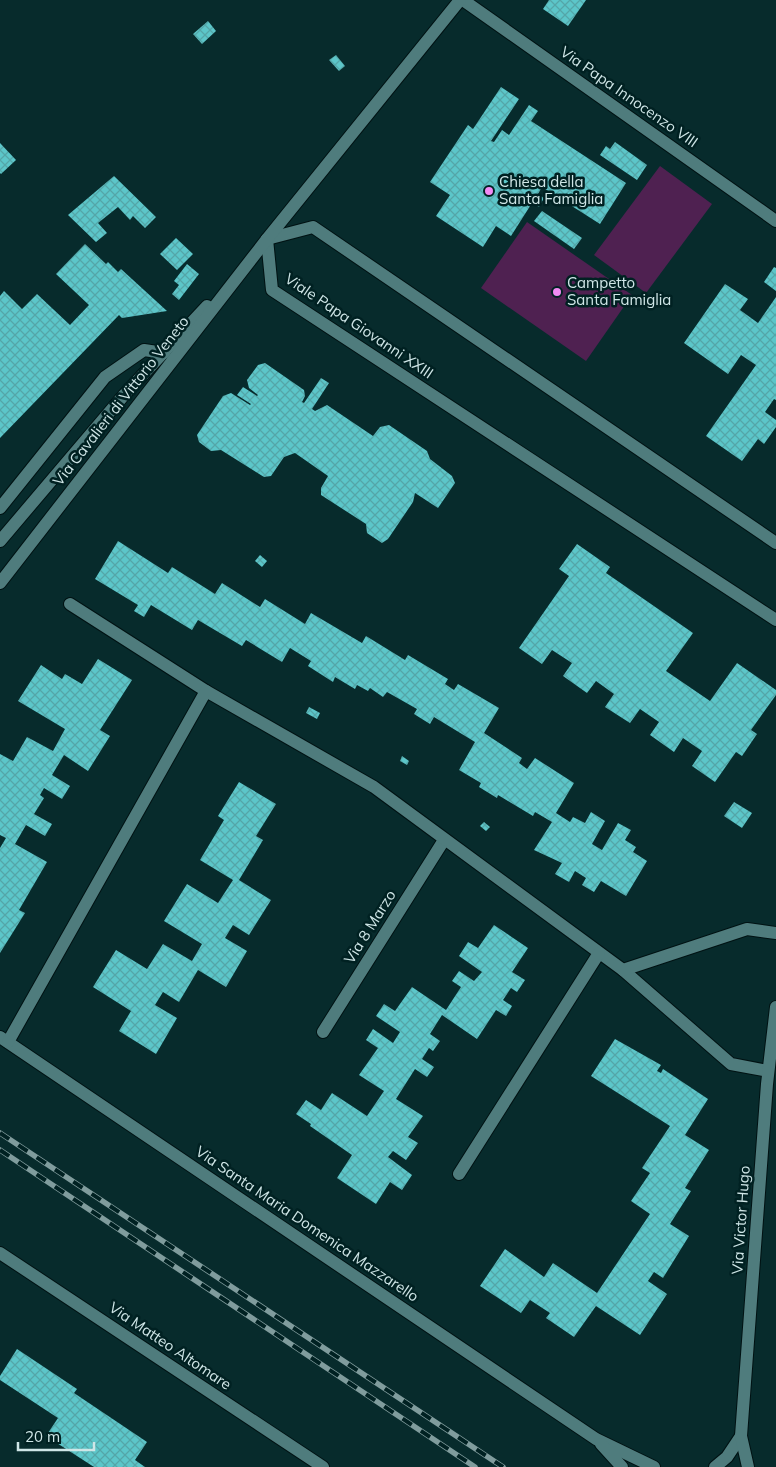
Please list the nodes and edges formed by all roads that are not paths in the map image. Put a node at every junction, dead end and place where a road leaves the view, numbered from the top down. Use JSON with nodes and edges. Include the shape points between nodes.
{"nodes":[{"id":1,"x":461,"y":0,"type":"edge"},
{"id":2,"x":776,"y":221,"type":"edge"},
{"id":3,"x":267,"y":239,"type":"junction"},
{"id":4,"x":164,"y":353,"type":"junction"},
{"id":5,"x":0,"y":508,"type":"edge"},
{"id":6,"x":0,"y":541,"type":"edge"},
{"id":7,"x":776,"y":543,"type":"edge"},
{"id":8,"x":0,"y":583,"type":"edge"},
{"id":9,"x":70,"y":604,"type":"dead end"},
{"id":10,"x":776,"y":620,"type":"edge"},
{"id":11,"x":206,"y":691,"type":"junction"},
{"id":12,"x":444,"y":840,"type":"junction"},
{"id":13,"x":776,"y":933,"type":"edge"},
{"id":14,"x":599,"y":953,"type":"junction"},
{"id":15,"x":623,"y":970,"type":"junction"},
{"id":16,"x":776,"y":1007,"type":"edge"},
{"id":17,"x":323,"y":1032,"type":"dead end"},
{"id":18,"x":4,"y":1039,"type":"edge"},
{"id":19,"x":768,"y":1071,"type":"junction"},
{"id":20,"x":459,"y":1174,"type":"dead end"},
{"id":21,"x":0,"y":1253,"type":"edge"},
{"id":22,"x":741,"y":1436,"type":"junction"},
{"id":23,"x":596,"y":1439,"type":"junction"},
{"id":24,"x":323,"y":1467,"type":"edge"},
{"id":25,"x":622,"y":1467,"type":"edge"},
{"id":26,"x":654,"y":1467,"type":"edge"},
{"id":27,"x":715,"y":1467,"type":"edge"},
{"id":28,"x":748,"y":1467,"type":"edge"}],
"edges":[{"from":1,"to":2,"type":"street","name":"Via Papa Innocenzo VIII"},
{"from":1,"to":3,"type":"street","name":"Via Cavalieri di Vittorio Veneto"},
{"from":3,"to":4,"type":"street","name":"Via Cavalieri di Vittorio Veneto"},
{"from":3,"to":7,"type":"street","via":[[313,227]]},
{"from":3,"to":8,"type":"street","name":"Via Cavalieri di Vittorio Veneto"},
{"from":3,"to":10,"type":"street","name":"Viale Papa Giovanni XXIII","via":[[272,290]]},
{"from":4,"to":5,"type":"street","via":[[144,350],[105,377]]},
{"from":4,"to":6,"type":"street","name":"Via Cavalieri di Vittorio Veneto","via":[[124,395]]},
{"from":9,"to":11,"type":"street"},
{"from":11,"to":12,"type":"street","via":[[374,786]]},
{"from":11,"to":18,"type":"street"},
{"from":12,"to":14,"type":"street"},
{"from":12,"to":17,"type":"street","name":"Via 8 Marzo"},
{"from":13,"to":15,"type":"street","via":[[747,929]]},
{"from":14,"to":15,"type":"street"},
{"from":14,"to":20,"type":"street"},
{"from":15,"to":19,"type":"street","via":[[731,1064]]},
{"from":16,"to":19,"type":"street","name":"Via Victor Hugo"},
{"from":18,"to":23,"type":"street","name":"Via Santa Maria Domenica Mazzarello"},
{"from":19,"to":22,"type":"street","name":"Via Victor Hugo"},
{"from":21,"to":24,"type":"street","name":"Via Matteo Altomare"},
{"from":22,"to":27,"type":"street","via":[[727,1457]]},
{"from":22,"to":28,"type":"street"},
{"from":23,"to":25,"type":"street","name":"Via Santa Maria Domenica Mazzarello"},
{"from":23,"to":26,"type":"street","name":"Via Santa Maria Domenica Mazzarello"}]}
